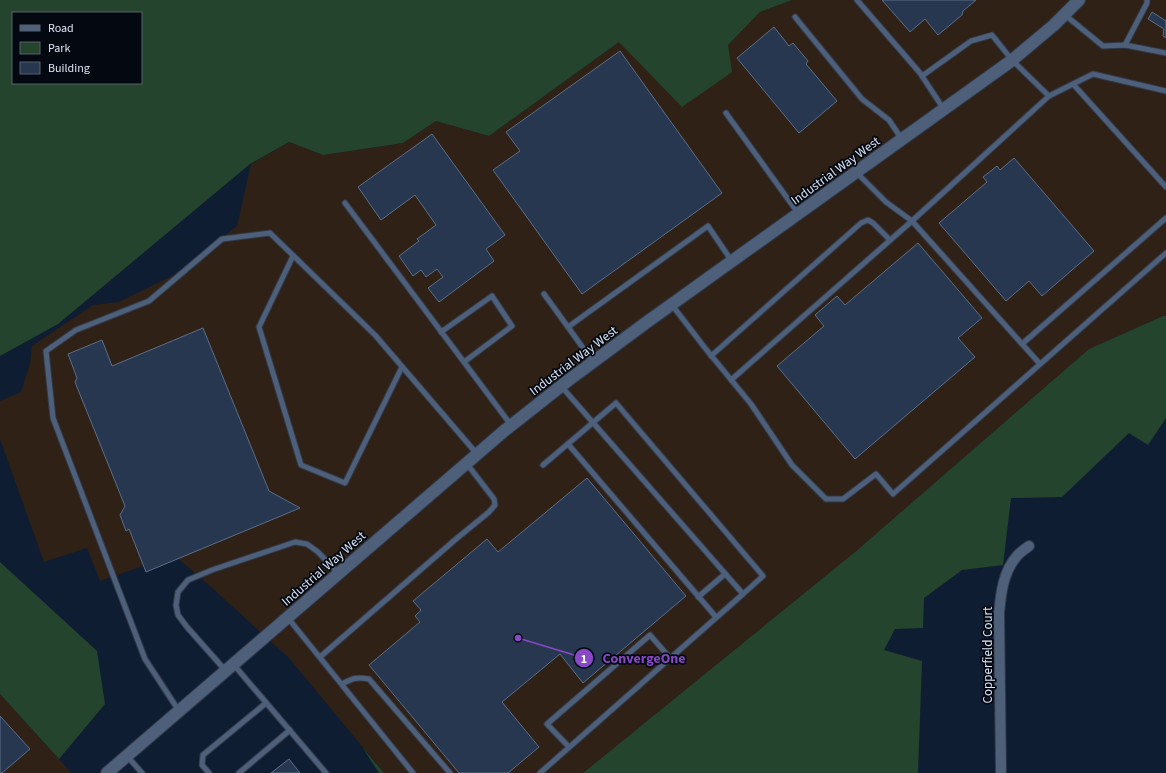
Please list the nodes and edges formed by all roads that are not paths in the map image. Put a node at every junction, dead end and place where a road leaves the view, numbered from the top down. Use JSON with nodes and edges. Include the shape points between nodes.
{"nodes":[{"id":1,"x":857,"y":0,"type":"edge"},
{"id":2,"x":1080,"y":0,"type":"edge"},
{"id":3,"x":1147,"y":0,"type":"edge"},
{"id":4,"x":1065,"y":15,"type":"junction"},
{"id":5,"x":795,"y":17,"type":"dead end"},
{"id":6,"x":1125,"y":44,"type":"junction"},
{"id":7,"x":1166,"y":53,"type":"edge"},
{"id":8,"x":1012,"y":60,"type":"junction"},
{"id":9,"x":922,"y":76,"type":"junction"},
{"id":10,"x":1073,"y":84,"type":"junction"},
{"id":11,"x":1166,"y":91,"type":"edge"},
{"id":12,"x":1049,"y":96,"type":"junction"},
{"id":13,"x":944,"y":109,"type":"junction"},
{"id":14,"x":726,"y":113,"type":"dead end"},
{"id":15,"x":902,"y":139,"type":"junction"},
{"id":16,"x":856,"y":172,"type":"junction"},
{"id":17,"x":1166,"y":188,"type":"edge"},
{"id":18,"x":345,"y":203,"type":"dead end"},
{"id":19,"x":799,"y":213,"type":"junction"},
{"id":20,"x":1166,"y":218,"type":"edge"},
{"id":21,"x":912,"y":221,"type":"junction"},
{"id":22,"x":890,"y":240,"type":"junction"},
{"id":23,"x":1166,"y":253,"type":"edge"},
{"id":24,"x":293,"y":256,"type":"junction"},
{"id":25,"x":732,"y":261,"type":"junction"},
{"id":26,"x":544,"y":294,"type":"dead end"},
{"id":27,"x":672,"y":305,"type":"junction"},
{"id":28,"x":568,"y":327,"type":"junction"},
{"id":29,"x":441,"y":332,"type":"junction"},
{"id":30,"x":1022,"y":344,"type":"junction"},
{"id":31,"x":711,"y":356,"type":"junction"},
{"id":32,"x":464,"y":362,"type":"junction"},
{"id":33,"x":593,"y":362,"type":"junction"},
{"id":34,"x":1040,"y":364,"type":"junction"},
{"id":35,"x":402,"y":367,"type":"junction"},
{"id":36,"x":731,"y":380,"type":"junction"},
{"id":37,"x":561,"y":386,"type":"junction"},
{"id":38,"x":593,"y":422,"type":"junction"},
{"id":39,"x":511,"y":426,"type":"junction"},
{"id":40,"x":568,"y":444,"type":"junction"},
{"id":41,"x":477,"y":454,"type":"junction"},
{"id":42,"x":466,"y":464,"type":"junction"},
{"id":43,"x":542,"y":465,"type":"dead end"},
{"id":44,"x":1029,"y":546,"type":"dead end"},
{"id":45,"x":338,"y":573,"type":"junction"},
{"id":46,"x":725,"y":574,"type":"junction"},
{"id":47,"x":743,"y":594,"type":"junction"},
{"id":48,"x":698,"y":597,"type":"junction"},
{"id":49,"x":287,"y":617,"type":"junction"},
{"id":50,"x":716,"y":617,"type":"junction"},
{"id":51,"x":320,"y":657,"type":"junction"},
{"id":52,"x":670,"y":658,"type":"junction"},
{"id":53,"x":229,"y":667,"type":"junction"},
{"id":54,"x":342,"y":684,"type":"junction"},
{"id":55,"x":266,"y":703,"type":"junction"},
{"id":56,"x":179,"y":711,"type":"junction"},
{"id":57,"x":290,"y":730,"type":"junction"},
{"id":58,"x":569,"y":747,"type":"junction"},
{"id":59,"x":127,"y":756,"type":"junction"},
{"id":60,"x":107,"y":773,"type":"edge"},
{"id":61,"x":142,"y":773,"type":"edge"},
{"id":62,"x":209,"y":773,"type":"edge"},
{"id":63,"x":239,"y":773,"type":"edge"},
{"id":64,"x":326,"y":773,"type":"edge"},
{"id":65,"x":413,"y":773,"type":"edge"},
{"id":66,"x":450,"y":773,"type":"edge"},
{"id":67,"x":540,"y":773,"type":"edge"},
{"id":68,"x":1001,"y":773,"type":"edge"}],
"edges":[{"from":1,"to":9,"type":"lane"},
{"from":2,"to":4,"type":"street","name":"Industrial Way West"},
{"from":3,"to":6,"type":"lane"},
{"from":4,"to":6,"type":"lane","via":[[1103,46]]},
{"from":4,"to":8,"type":"street","name":"Industrial Way West"},
{"from":5,"to":15,"type":"lane","via":[[862,99],[889,120]]},
{"from":6,"to":7,"type":"lane"},
{"from":8,"to":9,"type":"lane","via":[[992,35],[971,41]]},
{"from":8,"to":12,"type":"lane"},
{"from":8,"to":13,"type":"street","name":"Industrial Way West"},
{"from":9,"to":13,"type":"lane"},
{"from":10,"to":11,"type":"lane","via":[[1093,74]]},
{"from":10,"to":12,"type":"lane"},
{"from":10,"to":17,"type":"lane"},
{"from":12,"to":21,"type":"lane"},
{"from":13,"to":15,"type":"street","name":"Industrial Way West"},
{"from":14,"to":19,"type":"lane"},
{"from":15,"to":16,"type":"street","name":"Industrial Way West"},
{"from":16,"to":19,"type":"street","name":"Industrial Way West"},
{"from":16,"to":21,"type":"lane","via":[[886,202]]},
{"from":18,"to":29,"type":"lane"},
{"from":19,"to":25,"type":"street","name":"Industrial Way West"},
{"from":20,"to":30,"type":"lane"},
{"from":21,"to":22,"type":"lane"},
{"from":21,"to":30,"type":"lane"},
{"from":22,"to":31,"type":"lane","via":[[873,223],[868,220],[861,222]]},
{"from":22,"to":36,"type":"lane"},
{"from":23,"to":34,"type":"lane"},
{"from":24,"to":35,"type":"lane","via":[[375,335]]},
{"from":24,"to":35,"type":"lane","via":[[259,327],[301,465],[345,483]]},
{"from":24,"to":56,"type":"lane","via":[[270,233],[222,239],[149,301],[76,330],[46,351],[53,418],[144,659]]},
{"from":25,"to":27,"type":"street","name":"Industrial Way West"},
{"from":25,"to":28,"type":"lane","via":[[708,226]]},
{"from":26,"to":28,"type":"lane"},
{"from":27,"to":31,"type":"lane"},
{"from":27,"to":33,"type":"street","name":"Industrial Way West"},
{"from":28,"to":33,"type":"lane"},
{"from":29,"to":32,"type":"lane"},
{"from":29,"to":32,"type":"lane","via":[[492,296],[512,326]]},
{"from":30,"to":34,"type":"lane"},
{"from":31,"to":36,"type":"lane"},
{"from":32,"to":39,"type":"lane"},
{"from":33,"to":37,"type":"street","name":"Industrial Way West"},
{"from":34,"to":36,"type":"lane","via":[[893,494],[876,474],[843,499],[826,499],[792,465],[751,404]]},
{"from":35,"to":41,"type":"lane"},
{"from":37,"to":38,"type":"lane"},
{"from":37,"to":39,"type":"street","name":"Industrial Way West"},
{"from":38,"to":40,"type":"lane"},
{"from":38,"to":46,"type":"lane"},
{"from":38,"to":47,"type":"lane","via":[[616,403],[763,576]]},
{"from":39,"to":41,"type":"street","name":"Industrial Way West"},
{"from":40,"to":43,"type":"lane"},
{"from":40,"to":48,"type":"lane"},
{"from":41,"to":42,"type":"street","name":"Industrial Way West"},
{"from":42,"to":45,"type":"street","name":"Industrial Way West"},
{"from":42,"to":51,"type":"lane","via":[[494,499],[495,505]]},
{"from":44,"to":68,"type":"street","name":"Copperfield Court","via":[[1017,556],[1007,570],[999,613]]},
{"from":45,"to":49,"type":"street","name":"Industrial Way West"},
{"from":45,"to":53,"type":"lane","via":[[307,544],[295,542],[188,580],[178,592],[178,615]]},
{"from":46,"to":47,"type":"lane"},
{"from":46,"to":48,"type":"lane"},
{"from":47,"to":50,"type":"lane"},
{"from":48,"to":50,"type":"lane"},
{"from":49,"to":51,"type":"lane"},
{"from":49,"to":53,"type":"street","name":"Industrial Way West"},
{"from":50,"to":52,"type":"lane"},
{"from":51,"to":54,"type":"lane"},
{"from":52,"to":58,"type":"lane"},
{"from":52,"to":58,"type":"lane","via":[[650,635],[547,724]]},
{"from":53,"to":55,"type":"lane"},
{"from":53,"to":56,"type":"street","name":"Industrial Way West"},
{"from":54,"to":65,"type":"lane"},
{"from":54,"to":66,"type":"lane","via":[[353,678],[369,679]]},
{"from":55,"to":57,"type":"lane"},
{"from":55,"to":62,"type":"lane","via":[[203,755],[202,765]]},
{"from":56,"to":59,"type":"street","name":"Industrial Way West"},
{"from":57,"to":63,"type":"lane"},
{"from":57,"to":64,"type":"lane"},
{"from":58,"to":67,"type":"lane"},
{"from":59,"to":60,"type":"street","name":"Industrial Way West"},
{"from":59,"to":61,"type":"lane"}]}
